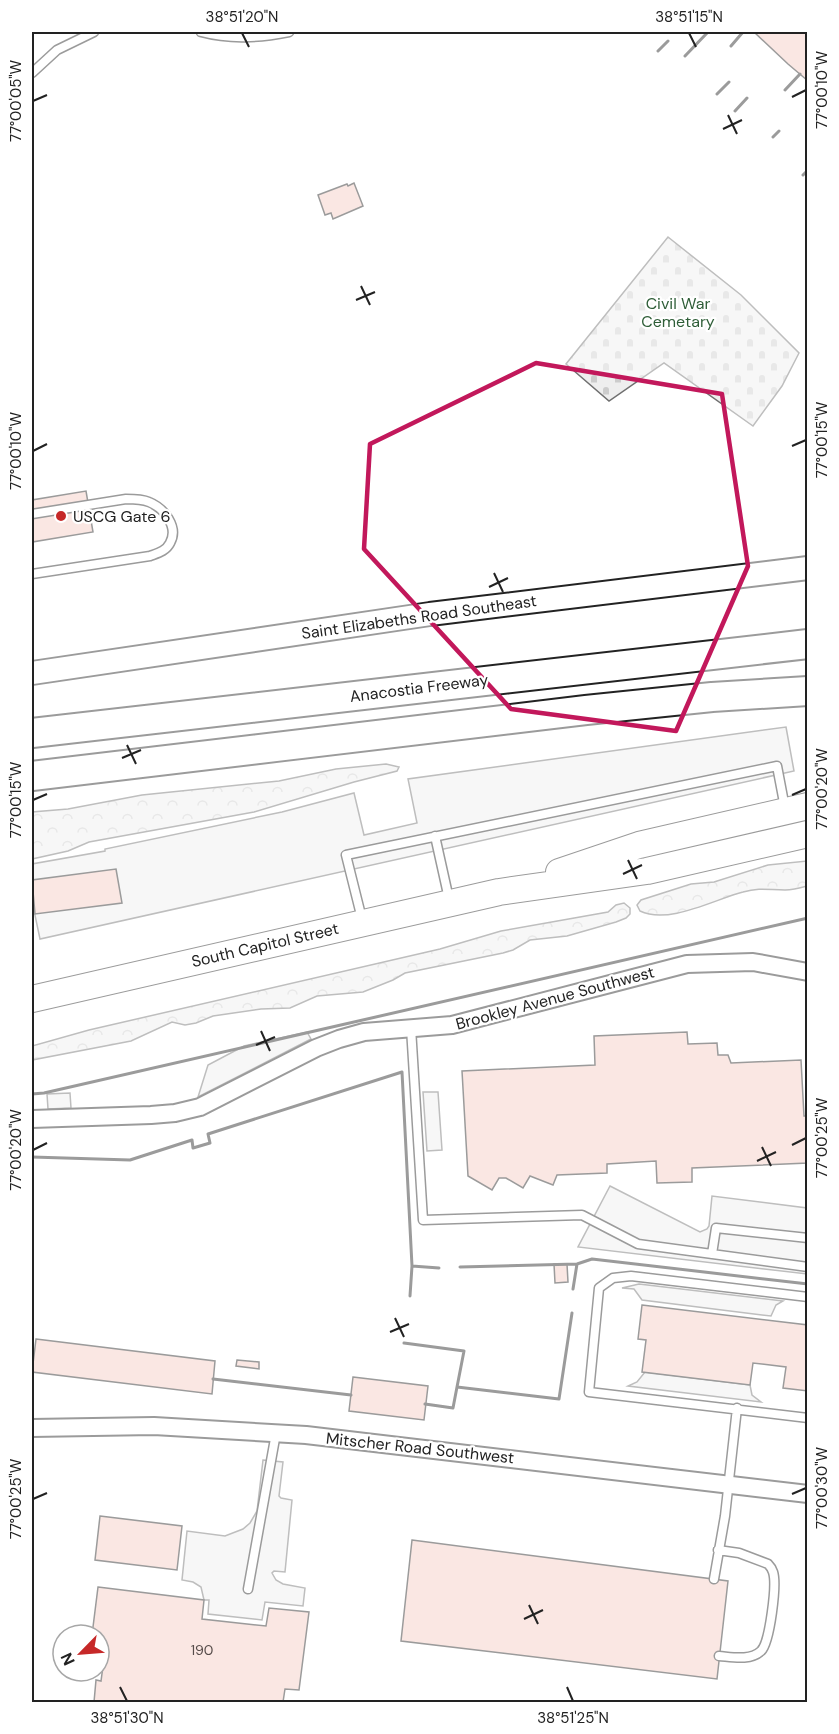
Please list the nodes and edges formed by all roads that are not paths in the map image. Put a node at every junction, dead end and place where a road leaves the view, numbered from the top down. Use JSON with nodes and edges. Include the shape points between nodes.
{"nodes":[{"id":1,"x":94,"y":32,"type":"edge"},
{"id":2,"x":201,"y":32,"type":"edge"},
{"id":3,"x":289,"y":32,"type":"edge"},
{"id":4,"x":32,"y":73,"type":"edge"},
{"id":5,"x":32,"y":514,"type":"edge"},
{"id":6,"x":807,"y":568,"type":"edge"},
{"id":7,"x":32,"y":574,"type":"edge"},
{"id":8,"x":807,"y":644,"type":"edge"},
{"id":9,"x":32,"y":673,"type":"edge"},
{"id":10,"x":807,"y":691,"type":"edge"},
{"id":11,"x":32,"y":733,"type":"edge"},
{"id":12,"x":32,"y":776,"type":"edge"},
{"id":13,"x":797,"y":809,"type":"edge"},
{"id":14,"x":807,"y":834,"type":"edge"},
{"id":15,"x":435,"y":836,"type":"junction"},
{"id":16,"x":499,"y":891,"type":"junction"},
{"id":17,"x":450,"y":903,"type":"junction"},
{"id":18,"x":363,"y":923,"type":"junction"},
{"id":19,"x":807,"y":972,"type":"edge"},
{"id":20,"x":32,"y":999,"type":"edge"},
{"id":21,"x":411,"y":1028,"type":"junction"},
{"id":22,"x":32,"y":1119,"type":"edge"},
{"id":23,"x":807,"y":1238,"type":"edge"},
{"id":24,"x":712,"y":1254,"type":"junction"},
{"id":25,"x":807,"y":1267,"type":"edge"},
{"id":26,"x":807,"y":1298,"type":"edge"},
{"id":27,"x":737,"y":1408,"type":"junction"},
{"id":28,"x":807,"y":1418,"type":"edge"},
{"id":29,"x":32,"y":1428,"type":"edge"},
{"id":30,"x":276,"y":1433,"type":"junction"},
{"id":31,"x":728,"y":1485,"type":"junction"},
{"id":32,"x":807,"y":1494,"type":"edge"},
{"id":33,"x":718,"y":1550,"type":"junction"},
{"id":34,"x":714,"y":1579,"type":"dead end"},
{"id":35,"x":248,"y":1588,"type":"dead end"},
{"id":36,"x":719,"y":1656,"type":"dead end"}],
"edges":[{"from":1,"to":4,"type":"lane","via":[[57,50]]},
{"from":2,"to":3,"type":"lane","via":[[238,38]]},
{"from":5,"to":7,"type":"lane","via":[[137,499],[166,514],[172,534],[170,544],[150,556]]},
{"from":6,"to":9,"type":"main road","name":"Saint Elizabeths Road Southeast","via":[[420,615]]},
{"from":8,"to":11,"type":"highway","name":"Anacostia Freeway"},
{"from":10,"to":12,"type":"highway","via":[[628,706]]},
{"from":13,"to":15,"type":"lane","via":[[777,766]]},
{"from":13,"to":16,"type":"main road","via":[[639,845]]},
{"from":14,"to":16,"type":"main road","via":[[647,871]]},
{"from":15,"to":17,"type":"lane"},
{"from":15,"to":18,"type":"lane","via":[[346,855]]},
{"from":16,"to":17,"type":"main road","name":"South Capitol Street"},
{"from":17,"to":18,"type":"main road","name":"South Capitol Street"},
{"from":18,"to":20,"type":"main road","name":"South Capitol Street"},
{"from":19,"to":21,"type":"street","name":"Brookley Avenue Southwest","via":[[753,962],[687,964],[452,1025]]},
{"from":21,"to":22,"type":"street","name":"Brookley Avenue Southwest","via":[[373,1030],[339,1039],[200,1107],[151,1115]]},
{"from":21,"to":24,"type":"lane","via":[[423,1220],[582,1215],[638,1244]]},
{"from":23,"to":24,"type":"lane","via":[[716,1228]]},
{"from":24,"to":25,"type":"lane"},
{"from":26,"to":27,"type":"lane","via":[[631,1276],[613,1278],[599,1288],[589,1392]]},
{"from":27,"to":28,"type":"lane"},
{"from":27,"to":31,"type":"lane"},
{"from":29,"to":30,"type":"street","name":"Mitscher Road Southwest","via":[[154,1426]]},
{"from":30,"to":31,"type":"street","name":"Mitscher Road Southwest"},
{"from":30,"to":35,"type":"lane"},
{"from":31,"to":32,"type":"street","name":"Mitscher Road Southwest"},
{"from":31,"to":33,"type":"lane"},
{"from":33,"to":34,"type":"lane"},
{"from":33,"to":36,"type":"lane","via":[[768,1564],[774,1591],[767,1641],[761,1651],[750,1657]]}]}
